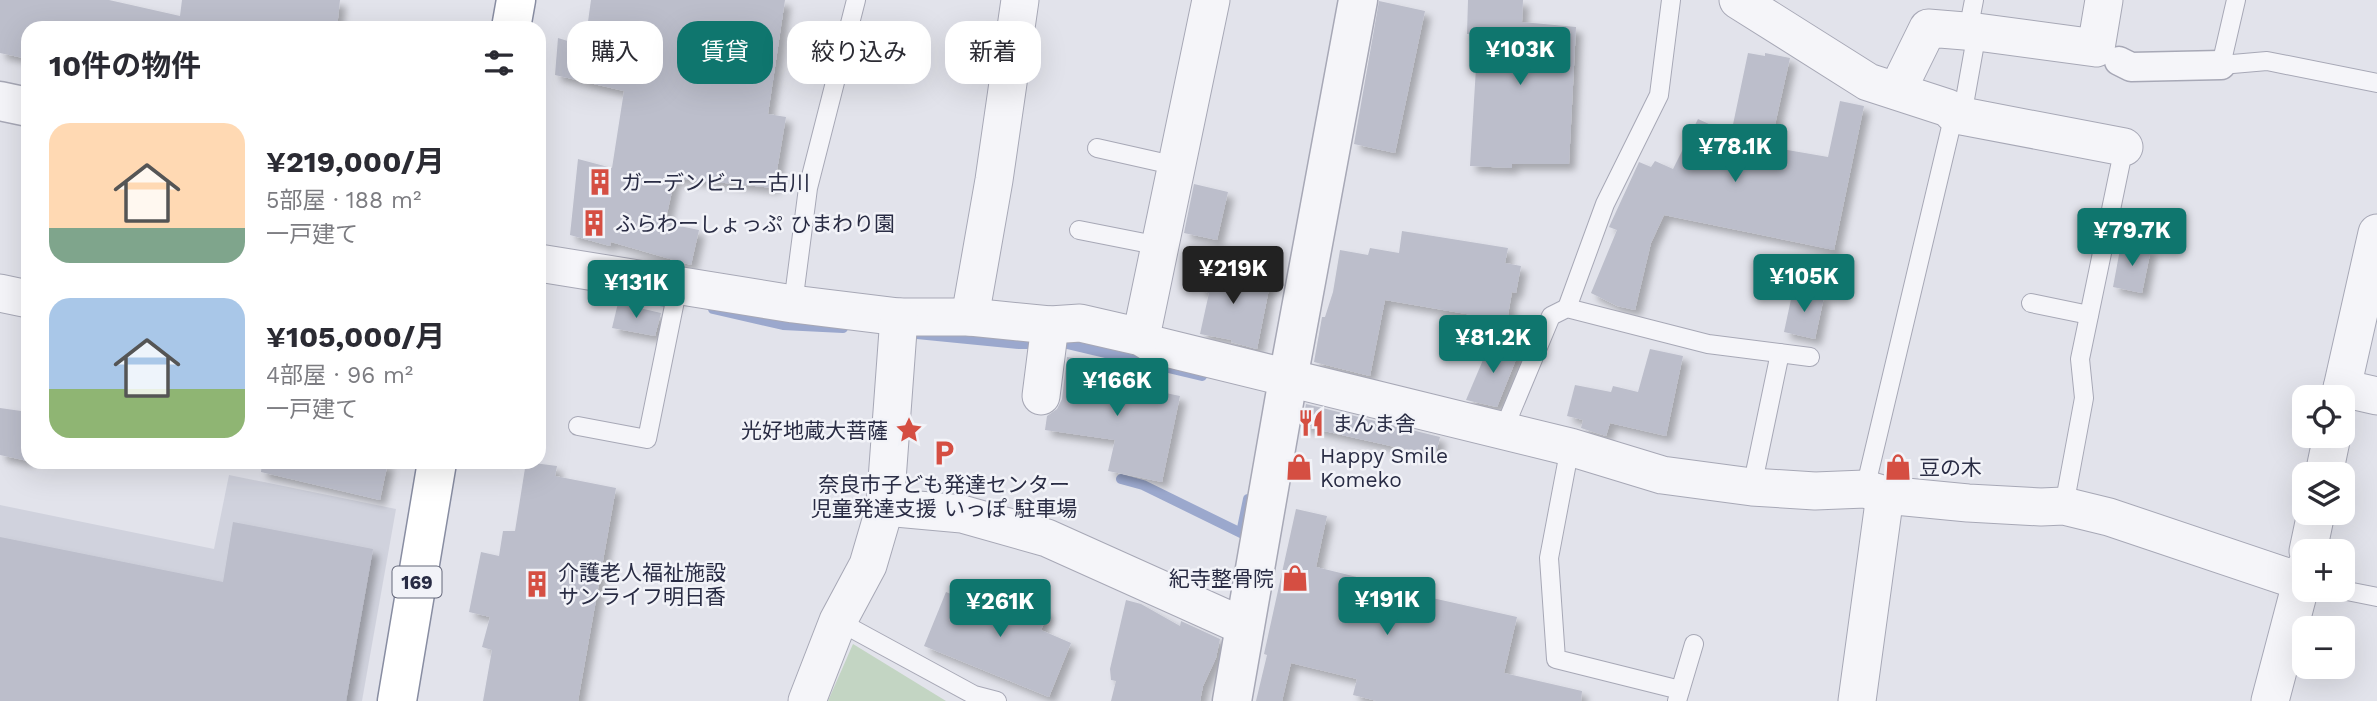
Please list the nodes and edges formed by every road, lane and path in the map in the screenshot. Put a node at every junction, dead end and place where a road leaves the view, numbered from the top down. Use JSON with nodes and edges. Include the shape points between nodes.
{"nodes":[{"id":1,"x":516,"y":0,"type":"edge"},
{"id":2,"x":856,"y":0,"type":"edge"},
{"id":3,"x":1020,"y":0,"type":"edge"},
{"id":4,"x":1358,"y":0,"type":"edge"},
{"id":5,"x":1671,"y":0,"type":"edge"},
{"id":6,"x":1738,"y":0,"type":"edge"},
{"id":7,"x":2104,"y":0,"type":"edge"},
{"id":8,"x":2236,"y":0,"type":"edge"},
{"id":9,"x":1204,"y":1,"type":"edge"},
{"id":10,"x":512,"y":21,"type":"edge"},
{"id":11,"x":1973,"y":21,"type":"edge"},
{"id":12,"x":2108,"y":55,"type":"junction"},
{"id":13,"x":2221,"y":65,"type":"junction"},
{"id":14,"x":2377,"y":83,"type":"edge"},
{"id":15,"x":1897,"y":91,"type":"junction"},
{"id":16,"x":0,"y":101,"type":"edge"},
{"id":17,"x":21,"y":106,"type":"edge"},
{"id":18,"x":1958,"y":115,"type":"junction"},
{"id":19,"x":2124,"y":147,"type":"joint"},
{"id":20,"x":1097,"y":148,"type":"dead end"},
{"id":21,"x":1177,"y":166,"type":"junction"},
{"id":22,"x":1079,"y":230,"type":"dead end"},
{"id":23,"x":2377,"y":233,"type":"edge"},
{"id":24,"x":1160,"y":246,"type":"junction"},
{"id":25,"x":546,"y":265,"type":"edge"},
{"id":26,"x":678,"y":286,"type":"junction"},
{"id":27,"x":0,"y":293,"type":"edge"},
{"id":28,"x":21,"y":298,"type":"edge"},
{"id":29,"x":2031,"y":303,"type":"dead end"},
{"id":30,"x":793,"y":304,"type":"junction"},
{"id":31,"x":1567,"y":308,"type":"junction"},
{"id":32,"x":2089,"y":315,"type":"junction"},
{"id":33,"x":899,"y":317,"type":"junction"},
{"id":34,"x":970,"y":317,"type":"junction"},
{"id":35,"x":1050,"y":326,"type":"junction"},
{"id":36,"x":1141,"y":337,"type":"junction"},
{"id":37,"x":1780,"y":353,"type":"junction"},
{"id":38,"x":1810,"y":356,"type":"dead end"},
{"id":39,"x":1288,"y":379,"type":"junction"},
{"id":40,"x":2343,"y":385,"type":"edge"},
{"id":41,"x":2355,"y":394,"type":"edge"},
{"id":42,"x":1041,"y":396,"type":"dead end"},
{"id":43,"x":2377,"y":396,"type":"edge"},
{"id":44,"x":578,"y":426,"type":"dead end"},
{"id":45,"x":1503,"y":430,"type":"junction"},
{"id":46,"x":1570,"y":447,"type":"junction"},
{"id":47,"x":436,"y":469,"type":"edge"},
{"id":48,"x":1752,"y":487,"type":"junction"},
{"id":49,"x":1875,"y":492,"type":"junction"},
{"id":50,"x":2064,"y":506,"type":"junction"},
{"id":51,"x":885,"y":507,"type":"junction"},
{"id":52,"x":2292,"y":567,"type":"edge"},
{"id":53,"x":2355,"y":593,"type":"edge"},
{"id":54,"x":2377,"y":597,"type":"edge"},
{"id":55,"x":2297,"y":602,"type":"edge"},
{"id":56,"x":838,"y":621,"type":"junction"},
{"id":57,"x":1245,"y":627,"type":"junction"},
{"id":58,"x":1694,"y":644,"type":"dead end"},
{"id":59,"x":1679,"y":696,"type":"edge"},
{"id":60,"x":397,"y":701,"type":"edge"},
{"id":61,"x":807,"y":701,"type":"edge"},
{"id":62,"x":996,"y":701,"type":"edge"},
{"id":63,"x":1232,"y":701,"type":"edge"},
{"id":64,"x":1857,"y":701,"type":"edge"},
{"id":65,"x":2270,"y":701,"type":"edge"}],
"edges":[{"from":1,"to":10,"type":"highway"},
{"from":2,"to":30,"type":"lane","via":[[808,188]]},
{"from":3,"to":34,"type":"street"},
{"from":4,"to":39,"type":"street"},
{"from":5,"to":31,"type":"lane","via":[[1659,95],[1605,204]]},
{"from":6,"to":15,"type":"street","via":[[1868,82]]},
{"from":7,"to":12,"type":"street"},
{"from":8,"to":13,"type":"lane"},
{"from":9,"to":21,"type":"street"},
{"from":11,"to":12,"type":"street"},
{"from":11,"to":15,"type":"street","via":[[1928,28]]},
{"from":11,"to":18,"type":"lane"},
{"from":12,"to":13,"type":"street","via":[[2131,67]]},
{"from":13,"to":14,"type":"lane","via":[[2267,61]]},
{"from":15,"to":18,"type":"street"},
{"from":16,"to":17,"type":"street"},
{"from":18,"to":19,"type":"street"},
{"from":18,"to":49,"type":"lane"},
{"from":19,"to":32,"type":"lane"},
{"from":20,"to":21,"type":"lane"},
{"from":21,"to":24,"type":"street"},
{"from":22,"to":24,"type":"lane"},
{"from":23,"to":40,"type":"street"},
{"from":24,"to":36,"type":"street"},
{"from":25,"to":26,"type":"street"},
{"from":26,"to":30,"type":"street"},
{"from":26,"to":44,"type":"lane","via":[[647,439]]},
{"from":27,"to":28,"type":"street"},
{"from":29,"to":32,"type":"lane"},
{"from":30,"to":33,"type":"street"},
{"from":31,"to":37,"type":"lane","via":[[1708,344]]},
{"from":31,"to":45,"type":"lane","via":[[1551,316]]},
{"from":32,"to":50,"type":"lane","via":[[2080,359],[2084,398]]},
{"from":33,"to":34,"type":"street"},
{"from":33,"to":51,"type":"street"},
{"from":34,"to":35,"type":"street"},
{"from":35,"to":36,"type":"street","via":[[1080,323]]},
{"from":35,"to":42,"type":"street"},
{"from":36,"to":39,"type":"street","via":[[1154,345]]},
{"from":37,"to":38,"type":"lane"},
{"from":37,"to":48,"type":"lane"},
{"from":39,"to":45,"type":"street"},
{"from":39,"to":57,"type":"street"},
{"from":41,"to":43,"type":"street"},
{"from":45,"to":46,"type":"street"},
{"from":46,"to":48,"type":"street","via":[[1662,475]]},
{"from":46,"to":59,"type":"lane","via":[[1549,558],[1556,659]]},
{"from":47,"to":60,"type":"highway","number":"169"},
{"from":48,"to":49,"type":"street"},
{"from":49,"to":50,"type":"street","via":[[1968,503]]},
{"from":49,"to":64,"type":"street"},
{"from":50,"to":52,"type":"street"},
{"from":51,"to":56,"type":"street","via":[[868,565]]},
{"from":51,"to":57,"type":"street","via":[[962,514],[1047,538]]},
{"from":53,"to":54,"type":"lane"},
{"from":55,"to":65,"type":"street"},
{"from":56,"to":61,"type":"street"},
{"from":56,"to":62,"type":"lane","via":[[974,695]]},
{"from":57,"to":63,"type":"street"},
{"from":58,"to":59,"type":"lane"}]}
